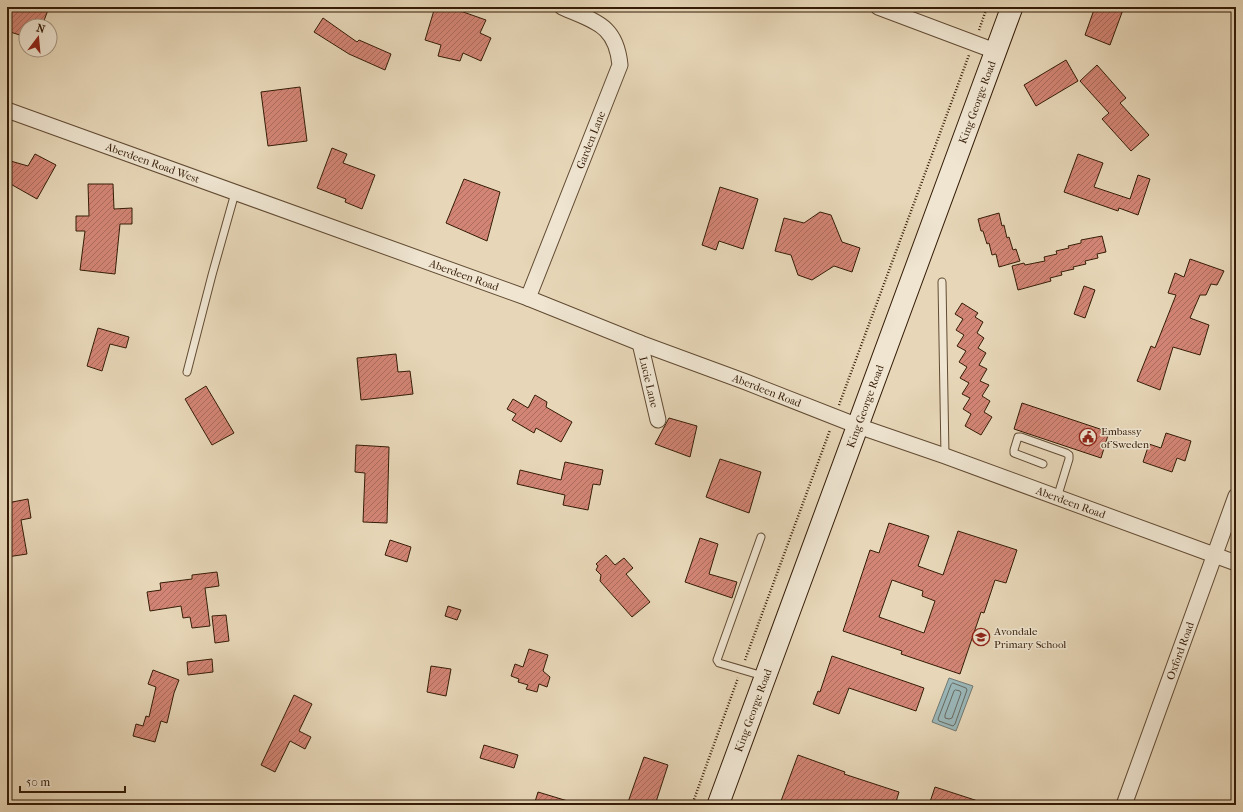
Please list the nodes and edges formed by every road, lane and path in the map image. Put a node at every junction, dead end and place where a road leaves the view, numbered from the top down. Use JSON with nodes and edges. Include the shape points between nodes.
{"nodes":[{"id":1,"x":562,"y":7,"type":"edge"},
{"id":2,"x":878,"y":7,"type":"edge"},
{"id":3,"x":1012,"y":7,"type":"edge"},
{"id":4,"x":995,"y":51,"type":"junction"},
{"id":5,"x":7,"y":110,"type":"edge"},
{"id":6,"x":235,"y":193,"type":"junction"},
{"id":7,"x":298,"y":216,"type":"joint"},
{"id":8,"x":942,"y":282,"type":"dead end"},
{"id":9,"x":528,"y":298,"type":"junction"},
{"id":10,"x":640,"y":343,"type":"junction"},
{"id":11,"x":187,"y":372,"type":"dead end"},
{"id":12,"x":658,"y":420,"type":"dead end"},
{"id":13,"x":858,"y":426,"type":"junction"},
{"id":14,"x":945,"y":456,"type":"junction"},
{"id":15,"x":1042,"y":464,"type":"dead end"},
{"id":16,"x":1236,"y":496,"type":"edge"},
{"id":17,"x":1057,"y":498,"type":"junction"},
{"id":18,"x":761,"y":537,"type":"dead end"},
{"id":19,"x":1214,"y":555,"type":"junction"},
{"id":20,"x":1236,"y":563,"type":"edge"},
{"id":21,"x":766,"y":677,"type":"junction"},
{"id":22,"x":718,"y":805,"type":"edge"},
{"id":23,"x":1124,"y":805,"type":"edge"}],
"edges":[{"from":1,"to":9,"type":"street","name":"Garden Lane","via":[[600,24],[608,31],[615,40],[620,66]]},
{"from":2,"to":4,"type":"street"},
{"from":3,"to":4,"type":"main road","name":"King George Road"},
{"from":4,"to":13,"type":"main road","name":"King George Road"},
{"from":5,"to":6,"type":"street","name":"Aberdeen Road West"},
{"from":6,"to":7,"type":"street","name":"Aberdeen Road West"},
{"from":6,"to":11,"type":"lane"},
{"from":7,"to":9,"type":"street","name":"Aberdeen Road"},
{"from":8,"to":14,"type":"lane"},
{"from":9,"to":10,"type":"street","name":"Aberdeen Road"},
{"from":10,"to":12,"type":"street","name":"Lucie Lane"},
{"from":10,"to":13,"type":"street","name":"Aberdeen Road"},
{"from":13,"to":14,"type":"street","name":"Aberdeen Road"},
{"from":13,"to":21,"type":"main road","name":"King George Road"},
{"from":14,"to":17,"type":"street","name":"Aberdeen Road"},
{"from":15,"to":17,"type":"lane","via":[[1014,452],[1018,437],[1069,455]]},
{"from":16,"to":19,"type":"street","name":"Oxford Road"},
{"from":17,"to":19,"type":"street","name":"Aberdeen Road"},
{"from":18,"to":21,"type":"lane","via":[[717,660],[719,663]]},
{"from":19,"to":20,"type":"street","name":"Aberdeen Road"},
{"from":19,"to":23,"type":"street","name":"Oxford Road"},
{"from":21,"to":22,"type":"main road","name":"King George Road"}]}
